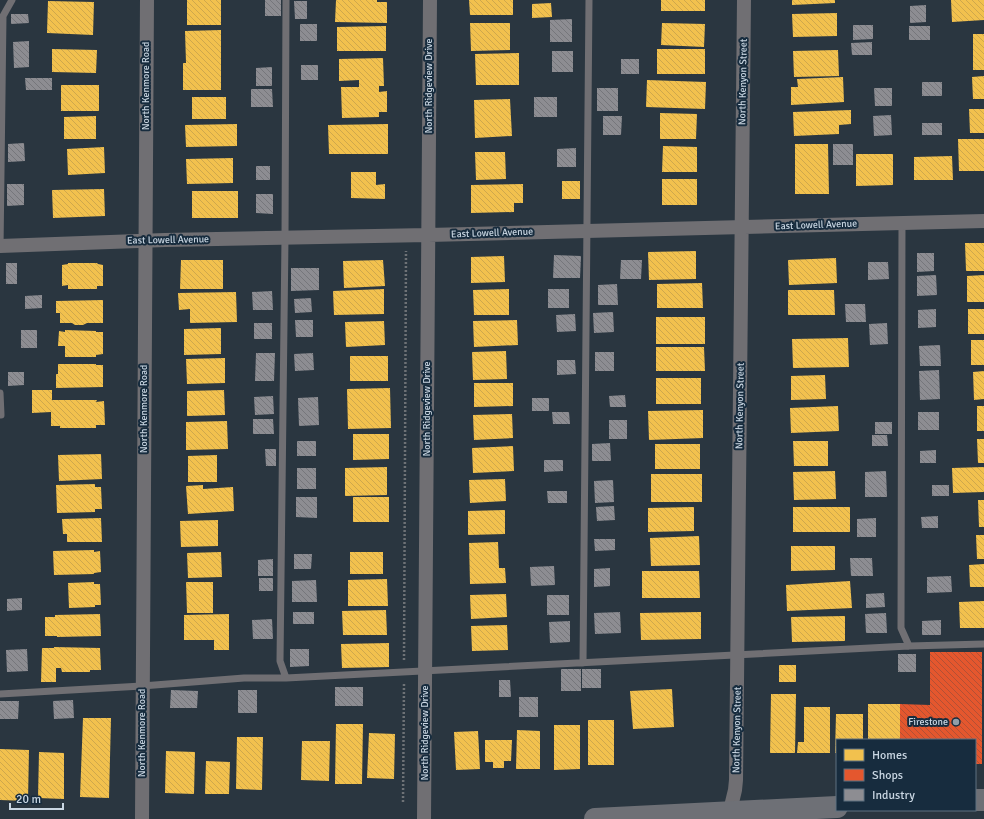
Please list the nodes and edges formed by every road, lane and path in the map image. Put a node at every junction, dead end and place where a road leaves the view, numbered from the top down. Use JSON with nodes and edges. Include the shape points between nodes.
{"nodes":[{"id":1,"x":12,"y":0,"type":"edge"},
{"id":2,"x":147,"y":0,"type":"edge"},
{"id":3,"x":286,"y":0,"type":"edge"},
{"id":4,"x":430,"y":0,"type":"edge"},
{"id":5,"x":589,"y":0,"type":"edge"},
{"id":6,"x":744,"y":0,"type":"edge"},
{"id":7,"x":984,"y":221,"type":"edge"},
{"id":8,"x":902,"y":223,"type":"junction"},
{"id":9,"x":742,"y":227,"type":"junction"},
{"id":10,"x":588,"y":231,"type":"junction"},
{"id":11,"x":428,"y":235,"type":"junction"},
{"id":12,"x":285,"y":238,"type":"junction"},
{"id":13,"x":145,"y":240,"type":"junction"},
{"id":14,"x":406,"y":245,"type":"dead end"},
{"id":15,"x":0,"y":247,"type":"edge"},
{"id":16,"x":0,"y":393,"type":"edge"},
{"id":17,"x":1,"y":414,"type":"dead end"},
{"id":18,"x":984,"y":644,"type":"edge"},
{"id":19,"x":910,"y":646,"type":"junction"},
{"id":20,"x":737,"y":656,"type":"junction"},
{"id":21,"x":583,"y":663,"type":"junction"},
{"id":22,"x":425,"y":670,"type":"junction"},
{"id":23,"x":404,"y":671,"type":"junction"},
{"id":24,"x":286,"y":678,"type":"junction"},
{"id":25,"x":142,"y":686,"type":"junction"},
{"id":26,"x":0,"y":694,"type":"edge"},
{"id":27,"x":403,"y":802,"type":"dead end"},
{"id":28,"x":836,"y":807,"type":"edge"},
{"id":29,"x":729,"y":815,"type":"edge"},
{"id":30,"x":142,"y":819,"type":"edge"},
{"id":31,"x":424,"y":819,"type":"edge"},
{"id":32,"x":595,"y":819,"type":"edge"}],
"edges":[{"from":1,"to":15,"type":"lane","via":[[3,16]]},
{"from":2,"to":13,"type":"street","name":"North Kenmore Road"},
{"from":3,"to":12,"type":"lane"},
{"from":4,"to":11,"type":"street","name":"North Ridgeview Drive"},
{"from":5,"to":10,"type":"lane"},
{"from":6,"to":9,"type":"street","name":"North Kenyon Street"},
{"from":7,"to":8,"type":"street","name":"East Lowell Avenue"},
{"from":8,"to":9,"type":"street","name":"East Lowell Avenue"},
{"from":8,"to":19,"type":"lane","via":[[900,628]]},
{"from":9,"to":10,"type":"street","name":"East Lowell Avenue"},
{"from":9,"to":20,"type":"street","name":"North Kenyon Street"},
{"from":10,"to":11,"type":"street","name":"East Lowell Avenue"},
{"from":10,"to":21,"type":"lane"},
{"from":11,"to":12,"type":"street","name":"East Lowell Avenue"},
{"from":11,"to":22,"type":"street","name":"North Ridgeview Drive"},
{"from":12,"to":13,"type":"street","name":"East Lowell Avenue"},
{"from":12,"to":24,"type":"lane","via":[[280,661]]},
{"from":13,"to":15,"type":"street","name":"East Lowell Avenue"},
{"from":13,"to":25,"type":"street","name":"North Kenmore Road"},
{"from":14,"to":23,"type":"path"},
{"from":16,"to":17,"type":"lane"},
{"from":18,"to":19,"type":"lane"},
{"from":19,"to":20,"type":"lane"},
{"from":20,"to":21,"type":"lane"},
{"from":20,"to":29,"type":"street","name":"North Kenyon Street","via":[[736,780]]},
{"from":21,"to":22,"type":"lane"},
{"from":22,"to":23,"type":"lane"},
{"from":22,"to":31,"type":"street","name":"North Ridgeview Drive"},
{"from":23,"to":24,"type":"lane"},
{"from":23,"to":27,"type":"path"},
{"from":24,"to":25,"type":"lane","via":[[244,678]]},
{"from":25,"to":26,"type":"lane"},
{"from":25,"to":30,"type":"street","name":"North Kenmore Road"},
{"from":28,"to":29,"type":"main road"},
{"from":29,"to":32,"type":"main road"}]}
